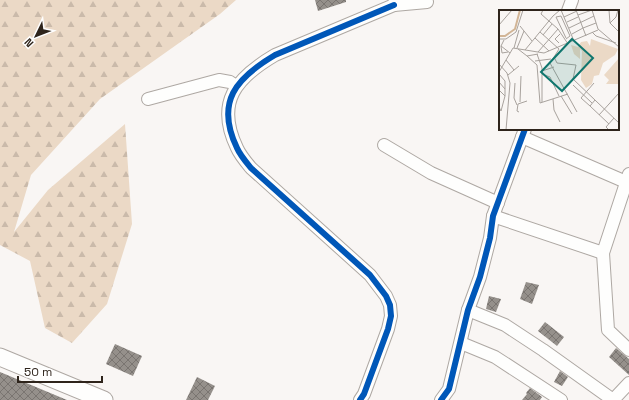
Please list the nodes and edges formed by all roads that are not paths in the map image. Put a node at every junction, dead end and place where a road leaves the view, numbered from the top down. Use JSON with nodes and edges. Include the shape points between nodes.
{"nodes":[{"id":1,"x":572,"y":0,"type":"edge"},
{"id":2,"x":427,"y":2,"type":"dead end"},
{"id":3,"x":395,"y":3,"type":"edge"},
{"id":4,"x":568,"y":10,"type":"edge"},
{"id":5,"x":236,"y":86,"type":"junction"},
{"id":6,"x":148,"y":99,"type":"dead end"},
{"id":7,"x":523,"y":133,"type":"edge"},
{"id":8,"x":384,"y":146,"type":"dead end"},
{"id":9,"x":627,"y":178,"type":"edge"},
{"id":10,"x":498,"y":203,"type":"junction"},
{"id":11,"x":494,"y":216,"type":"junction"},
{"id":12,"x":604,"y":252,"type":"junction"},
{"id":13,"x":468,"y":310,"type":"junction"},
{"id":14,"x":460,"y":343,"type":"junction"},
{"id":15,"x":629,"y":350,"type":"edge"},
{"id":16,"x":0,"y":357,"type":"edge"},
{"id":17,"x":629,"y":383,"type":"edge"},
{"id":18,"x":548,"y":396,"type":"edge"},
{"id":19,"x":87,"y":397,"type":"edge"},
{"id":20,"x":104,"y":400,"type":"edge"},
{"id":21,"x":360,"y":400,"type":"edge"},
{"id":22,"x":441,"y":400,"type":"edge"},
{"id":23,"x":561,"y":400,"type":"edge"}],
"edges":[{"from":1,"to":4,"type":"street"},
{"from":2,"to":3,"type":"street"},
{"from":3,"to":5,"type":"street","via":[[275,55],[258,65]]},
{"from":5,"to":6,"type":"street","via":[[219,80]]},
{"from":5,"to":21,"type":"street","via":[[229,101],[229,124],[237,148],[251,168],[370,275],[380,286],[390,305],[388,329]]},
{"from":7,"to":9,"type":"street"},
{"from":7,"to":10,"type":"street"},
{"from":8,"to":10,"type":"street","via":[[431,173]]},
{"from":9,"to":12,"type":"street"},
{"from":10,"to":11,"type":"street"},
{"from":11,"to":12,"type":"street"},
{"from":11,"to":13,"type":"street","via":[[480,276]]},
{"from":12,"to":15,"type":"street","via":[[608,330]]},
{"from":13,"to":14,"type":"street"},
{"from":13,"to":17,"type":"street","via":[[505,325],[613,400]]},
{"from":14,"to":18,"type":"street","via":[[495,357]]},
{"from":14,"to":22,"type":"street","via":[[448,389]]},
{"from":16,"to":19,"type":"street"},
{"from":18,"to":23,"type":"street"},
{"from":19,"to":20,"type":"street"}]}
